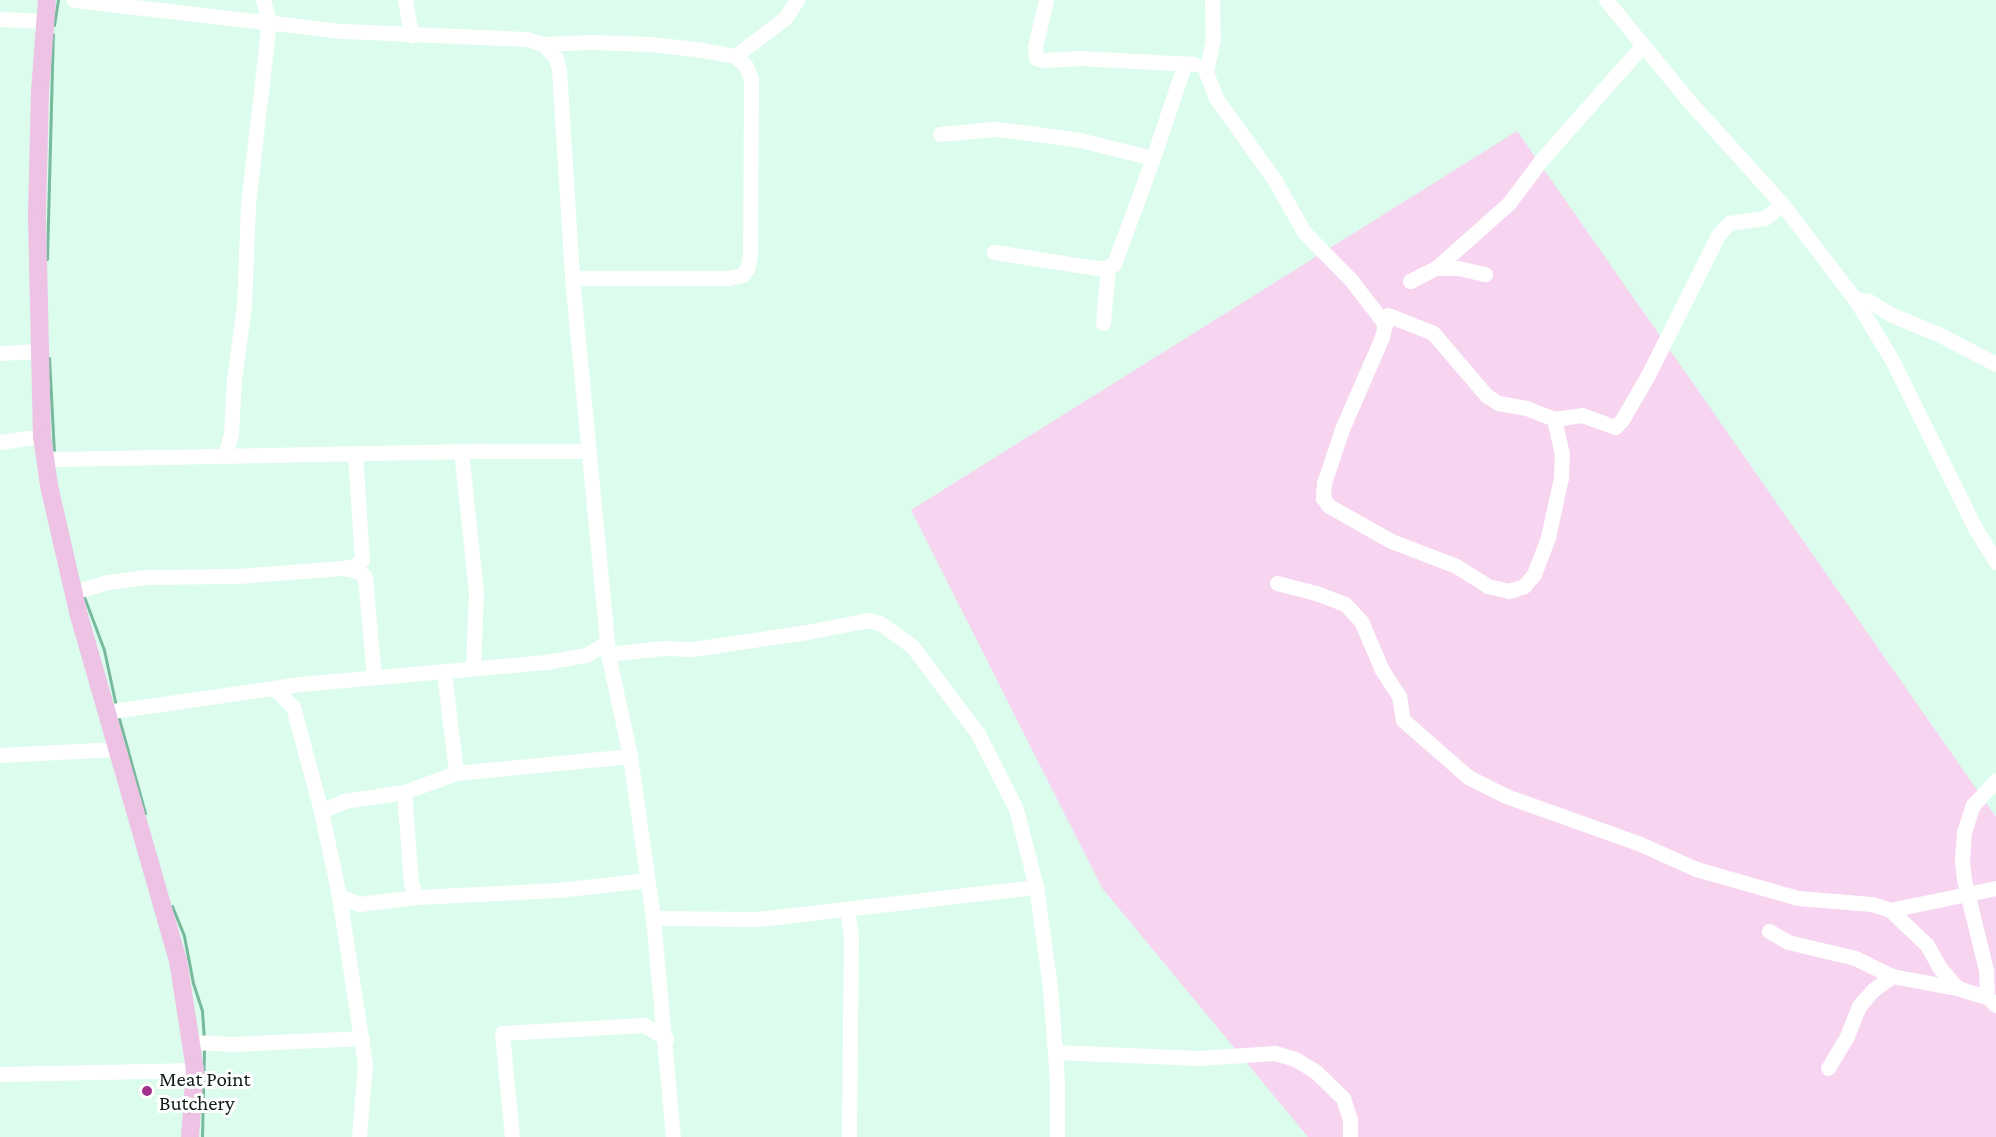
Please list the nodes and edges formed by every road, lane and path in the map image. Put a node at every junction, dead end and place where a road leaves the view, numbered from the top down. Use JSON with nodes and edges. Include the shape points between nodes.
{"nodes":[{"id":1,"x":47,"y":0,"type":"edge"},
{"id":2,"x":74,"y":0,"type":"edge"},
{"id":3,"x":262,"y":0,"type":"edge"},
{"id":4,"x":405,"y":0,"type":"edge"},
{"id":5,"x":797,"y":0,"type":"edge"},
{"id":6,"x":1046,"y":0,"type":"edge"},
{"id":7,"x":1212,"y":0,"type":"edge"},
{"id":8,"x":1606,"y":0,"type":"edge"},
{"id":9,"x":0,"y":19,"type":"edge"},
{"id":10,"x":243,"y":20,"type":"junction"},
{"id":11,"x":46,"y":21,"type":"junction"},
{"id":12,"x":269,"y":22,"type":"junction"},
{"id":13,"x":411,"y":35,"type":"junction"},
{"id":14,"x":543,"y":44,"type":"junction"},
{"id":15,"x":1643,"y":45,"type":"junction"},
{"id":16,"x":735,"y":56,"type":"junction"},
{"id":17,"x":1185,"y":63,"type":"junction"},
{"id":18,"x":1206,"y":64,"type":"junction"},
{"id":19,"x":940,"y":134,"type":"dead end"},
{"id":20,"x":1153,"y":159,"type":"junction"},
{"id":21,"x":1782,"y":204,"type":"junction"},
{"id":22,"x":994,"y":252,"type":"dead end"},
{"id":23,"x":1108,"y":267,"type":"junction"},
{"id":24,"x":1436,"y":268,"type":"junction"},
{"id":25,"x":1485,"y":274,"type":"dead end"},
{"id":26,"x":572,"y":278,"type":"junction"},
{"id":27,"x":1410,"y":281,"type":"dead end"},
{"id":28,"x":1855,"y":299,"type":"junction"},
{"id":29,"x":1388,"y":315,"type":"dead end"},
{"id":30,"x":1103,"y":323,"type":"dead end"},
{"id":31,"x":38,"y":351,"type":"junction"},
{"id":32,"x":0,"y":353,"type":"edge"},
{"id":33,"x":1996,"y":364,"type":"edge"},
{"id":34,"x":1554,"y":419,"type":"junction"},
{"id":35,"x":42,"y":436,"type":"junction"},
{"id":36,"x":0,"y":442,"type":"edge"},
{"id":37,"x":461,"y":451,"type":"junction"},
{"id":38,"x":588,"y":451,"type":"junction"},
{"id":39,"x":355,"y":454,"type":"junction"},
{"id":40,"x":225,"y":455,"type":"junction"},
{"id":41,"x":45,"y":458,"type":"junction"},
{"id":42,"x":1996,"y":562,"type":"edge"},
{"id":43,"x":363,"y":567,"type":"junction"},
{"id":44,"x":1277,"y":583,"type":"dead end"},
{"id":45,"x":73,"y":592,"type":"junction"},
{"id":46,"x":608,"y":649,"type":"junction"},
{"id":47,"x":473,"y":668,"type":"junction"},
{"id":48,"x":444,"y":671,"type":"junction"},
{"id":49,"x":374,"y":677,"type":"junction"},
{"id":50,"x":300,"y":684,"type":"junction"},
{"id":51,"x":274,"y":688,"type":"junction"},
{"id":52,"x":293,"y":707,"type":"junction"},
{"id":53,"x":106,"y":712,"type":"junction"},
{"id":54,"x":117,"y":749,"type":"junction"},
{"id":55,"x":0,"y":755,"type":"edge"},
{"id":56,"x":630,"y":756,"type":"junction"},
{"id":57,"x":456,"y":773,"type":"junction"},
{"id":58,"x":1996,"y":780,"type":"edge"},
{"id":59,"x":404,"y":792,"type":"junction"},
{"id":60,"x":321,"y":811,"type":"junction"},
{"id":61,"x":647,"y":880,"type":"junction"},
{"id":62,"x":1036,"y":886,"type":"junction"},
{"id":63,"x":1996,"y":888,"type":"edge"},
{"id":64,"x":1968,"y":895,"type":"junction"},
{"id":65,"x":339,"y":896,"type":"junction"},
{"id":66,"x":416,"y":897,"type":"junction"},
{"id":67,"x":847,"y":910,"type":"junction"},
{"id":68,"x":1890,"y":910,"type":"junction"},
{"id":69,"x":653,"y":918,"type":"junction"},
{"id":70,"x":1769,"y":930,"type":"dead end"},
{"id":71,"x":1892,"y":976,"type":"junction"},
{"id":72,"x":1956,"y":988,"type":"junction"},
{"id":73,"x":1992,"y":1001,"type":"edge"},
{"id":74,"x":362,"y":1038,"type":"junction"},
{"id":75,"x":666,"y":1038,"type":"junction"},
{"id":76,"x":193,"y":1042,"type":"junction"},
{"id":77,"x":1055,"y":1052,"type":"junction"},
{"id":78,"x":1827,"y":1068,"type":"dead end"},
{"id":79,"x":195,"y":1070,"type":"junction"},
{"id":80,"x":0,"y":1074,"type":"edge"},
{"id":81,"x":190,"y":1137,"type":"edge"},
{"id":82,"x":359,"y":1137,"type":"edge"},
{"id":83,"x":512,"y":1137,"type":"edge"},
{"id":84,"x":673,"y":1137,"type":"edge"},
{"id":85,"x":849,"y":1137,"type":"edge"},
{"id":86,"x":1057,"y":1137,"type":"edge"},
{"id":87,"x":1350,"y":1137,"type":"edge"}],
"edges":[{"from":1,"to":11,"type":"main road"},
{"from":2,"to":10,"type":"street"},
{"from":3,"to":10,"type":"street"},
{"from":3,"to":12,"type":"street"},
{"from":4,"to":13,"type":"street"},
{"from":5,"to":16,"type":"street","via":[[785,18]]},
{"from":6,"to":17,"type":"street","via":[[1036,58]]},
{"from":7,"to":18,"type":"street","via":[[1213,39]]},
{"from":8,"to":15,"type":"street"},
{"from":9,"to":11,"type":"street"},
{"from":10,"to":12,"type":"street"},
{"from":11,"to":31,"type":"main road","via":[[40,91]]},
{"from":12,"to":13,"type":"street"},
{"from":12,"to":40,"type":"street","via":[[248,205],[244,305],[231,434]]},
{"from":13,"to":14,"type":"street","via":[[526,39]]},
{"from":14,"to":16,"type":"street","via":[[651,44]]},
{"from":14,"to":26,"type":"street","via":[[556,58],[559,70]]},
{"from":15,"to":21,"type":"street"},
{"from":15,"to":24,"type":"street","via":[[1542,159],[1509,203]]},
{"from":16,"to":26,"type":"street","via":[[746,66],[753,94],[747,269],[742,275],[728,278]]},
{"from":17,"to":18,"type":"street"},
{"from":17,"to":20,"type":"street"},
{"from":18,"to":34,"type":"street","via":[[1220,105],[1274,179],[1304,232],[1346,274],[1385,324],[1324,483],[1323,498],[1329,506],[1391,541],[1456,566],[1488,586],[1509,591],[1524,586],[1534,574],[1548,537],[1561,478],[1562,454]]},
{"from":19,"to":20,"type":"street","via":[[994,129],[1023,132],[1080,140]]},
{"from":20,"to":23,"type":"street","via":[[1117,260]]},
{"from":21,"to":28,"type":"street"},
{"from":21,"to":34,"type":"street","via":[[1766,218],[1729,223],[1718,235],[1619,425],[1612,427],[1582,415]]},
{"from":22,"to":23,"type":"street"},
{"from":23,"to":30,"type":"street"},
{"from":24,"to":25,"type":"street"},
{"from":24,"to":27,"type":"street"},
{"from":26,"to":38,"type":"street"},
{"from":28,"to":33,"type":"street","via":[[1869,301]]},
{"from":28,"to":42,"type":"street","via":[[1892,360],[1975,528]]},
{"from":29,"to":34,"type":"street","via":[[1433,333],[1487,396],[1498,403]]},
{"from":31,"to":32,"type":"street"},
{"from":31,"to":35,"type":"main road"},
{"from":35,"to":36,"type":"street"},
{"from":35,"to":41,"type":"main road"},
{"from":37,"to":38,"type":"street"},
{"from":37,"to":39,"type":"street"},
{"from":37,"to":47,"type":"street","via":[[476,591]]},
{"from":38,"to":46,"type":"street"},
{"from":39,"to":40,"type":"street"},
{"from":39,"to":43,"type":"street"},
{"from":40,"to":41,"type":"street"},
{"from":41,"to":45,"type":"main road"},
{"from":43,"to":45,"type":"street","via":[[123,579]]},
{"from":43,"to":49,"type":"street"},
{"from":44,"to":68,"type":"street","via":[[1345,604],[1361,621],[1382,670],[1399,696],[1403,720],[1468,777],[1506,796],[1638,843],[1696,869],[1798,898],[1872,904]]},
{"from":45,"to":53,"type":"main road"},
{"from":46,"to":47,"type":"street"},
{"from":46,"to":56,"type":"street"},
{"from":46,"to":62,"type":"street","via":[[693,649],[868,620],[880,622],[912,646],[978,734],[1016,809]]},
{"from":47,"to":48,"type":"street"},
{"from":48,"to":49,"type":"street"},
{"from":48,"to":57,"type":"street"},
{"from":49,"to":50,"type":"street"},
{"from":50,"to":51,"type":"street"},
{"from":50,"to":52,"type":"street"},
{"from":51,"to":52,"type":"street"},
{"from":51,"to":53,"type":"street"},
{"from":52,"to":60,"type":"street"},
{"from":53,"to":54,"type":"main road"},
{"from":54,"to":55,"type":"street"},
{"from":54,"to":76,"type":"main road","via":[[178,960]]},
{"from":56,"to":57,"type":"street"},
{"from":56,"to":61,"type":"street"},
{"from":57,"to":59,"type":"street"},
{"from":58,"to":64,"type":"street","via":[[1973,805],[1964,832],[1962,860]]},
{"from":59,"to":60,"type":"street","via":[[344,801]]},
{"from":59,"to":66,"type":"street","via":[[411,884]]},
{"from":60,"to":65,"type":"street"},
{"from":61,"to":66,"type":"street","via":[[558,890]]},
{"from":61,"to":69,"type":"street"},
{"from":62,"to":67,"type":"street"},
{"from":62,"to":77,"type":"street"},
{"from":63,"to":64,"type":"street"},
{"from":64,"to":68,"type":"street"},
{"from":64,"to":73,"type":"street"},
{"from":65,"to":66,"type":"street","via":[[359,904]]},
{"from":65,"to":74,"type":"street"},
{"from":67,"to":69,"type":"street","via":[[758,919]]},
{"from":67,"to":85,"type":"street","via":[[851,936]]},
{"from":68,"to":72,"type":"street","via":[[1926,945]]},
{"from":69,"to":75,"type":"street"},
{"from":70,"to":71,"type":"street","via":[[1788,942],[1855,958]]},
{"from":71,"to":72,"type":"street"},
{"from":71,"to":78,"type":"street","via":[[1859,1006],[1847,1036]]},
{"from":72,"to":73,"type":"street"},
{"from":74,"to":76,"type":"street"},
{"from":74,"to":82,"type":"street","via":[[365,1064]]},
{"from":75,"to":83,"type":"street","via":[[644,1025],[502,1032]]},
{"from":75,"to":84,"type":"street"},
{"from":76,"to":79,"type":"main road"},
{"from":77,"to":86,"type":"street"},
{"from":77,"to":87,"type":"street","via":[[1198,1058],[1275,1053],[1315,1071],[1343,1098],[1350,1120]]},
{"from":79,"to":80,"type":"street"},
{"from":79,"to":81,"type":"main road"}]}
